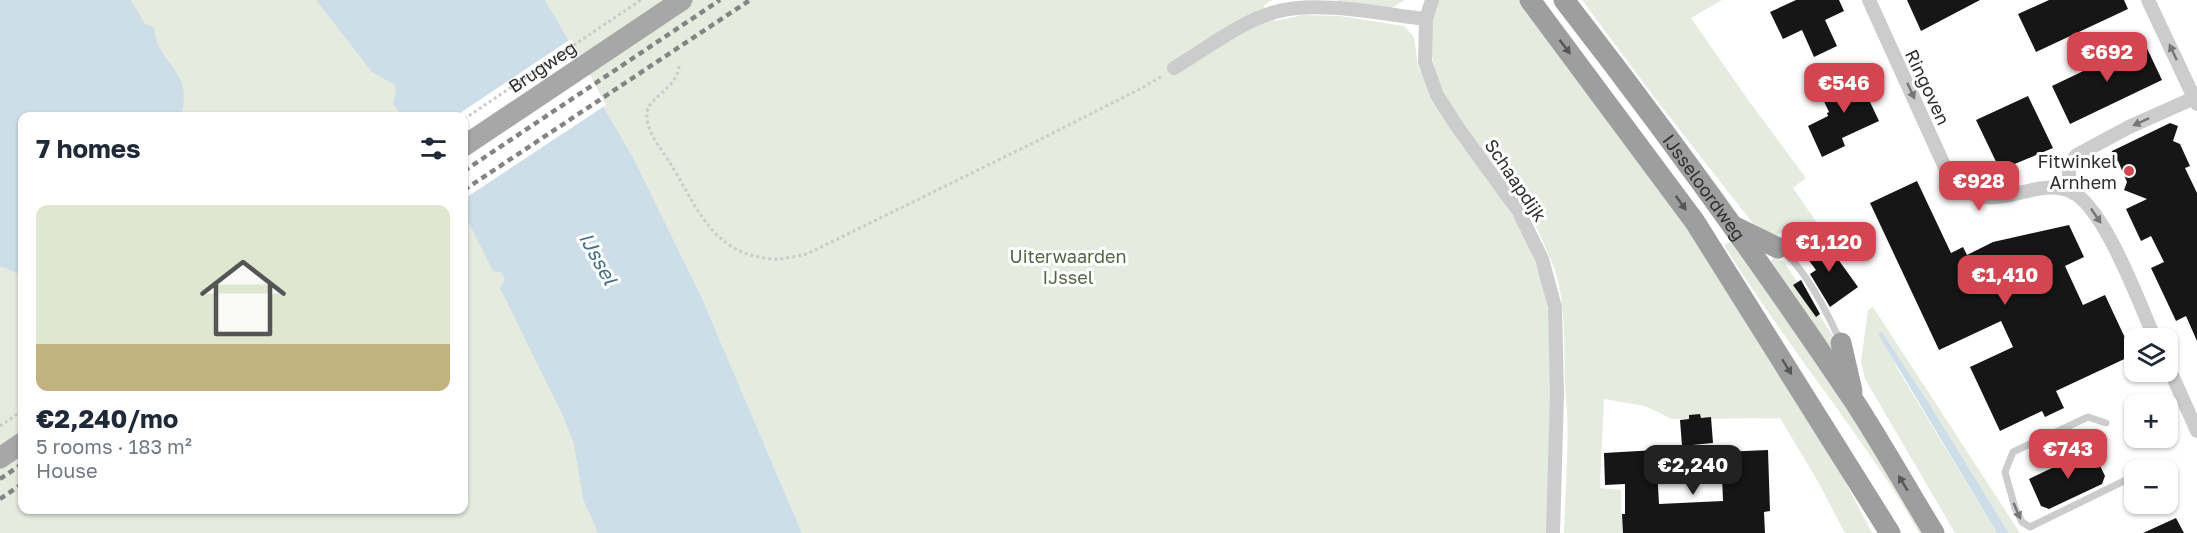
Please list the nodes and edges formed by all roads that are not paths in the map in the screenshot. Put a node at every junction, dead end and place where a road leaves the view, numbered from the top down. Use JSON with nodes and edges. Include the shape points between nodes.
{"nodes":[{"id":1,"x":682,"y":0,"type":"edge"},
{"id":2,"x":1432,"y":0,"type":"edge"},
{"id":3,"x":1530,"y":0,"type":"edge"},
{"id":4,"x":1564,"y":0,"type":"edge"},
{"id":5,"x":1869,"y":0,"type":"edge"},
{"id":6,"x":2148,"y":0,"type":"edge"},
{"id":7,"x":1426,"y":19,"type":"junction"},
{"id":8,"x":1173,"y":68,"type":"road end"},
{"id":9,"x":2196,"y":101,"type":"edge"},
{"id":10,"x":468,"y":143,"type":"edge"},
{"id":11,"x":2073,"y":193,"type":"junction"},
{"id":12,"x":1732,"y":225,"type":"junction"},
{"id":13,"x":1778,"y":248,"type":"joint"},
{"id":14,"x":2151,"y":328,"type":"edge"},
{"id":15,"x":1841,"y":343,"type":"joint"},
{"id":16,"x":2175,"y":382,"type":"edge"},
{"id":17,"x":1855,"y":403,"type":"junction"},
{"id":18,"x":2106,"y":423,"type":"dead end"},
{"id":19,"x":2197,"y":431,"type":"edge"},
{"id":20,"x":18,"y":446,"type":"edge"},
{"id":21,"x":0,"y":458,"type":"edge"},
{"id":22,"x":2124,"y":481,"type":"edge"},
{"id":23,"x":1553,"y":533,"type":"edge"},
{"id":24,"x":1890,"y":533,"type":"edge"},
{"id":25,"x":1934,"y":533,"type":"edge"}],
"edges":[{"from":1,"to":10,"type":"main road","name":"Brugweg"},
{"from":2,"to":7,"type":"street","name":"Schaapdijk"},
{"from":3,"to":24,"type":"highway","name":"IJsseloordweg","one_way":true,"via":[[1695,222]]},
{"from":4,"to":12,"type":"highway","name":"IJsseloordweg","via":[[1644,102]]},
{"from":5,"to":11,"type":"street","name":"Ringoven","one_way":true,"via":[[1948,174],[1968,192],[1984,197],[2039,188]]},
{"from":9,"to":6,"type":"street","one_way":true},
{"from":7,"to":8,"type":"street","via":[[1308,6],[1275,12],[1241,27]]},
{"from":7,"to":23,"type":"street","name":"Schaapdijk","via":[[1425,62],[1437,95],[1519,212],[1549,280],[1557,344]]},
{"from":9,"to":11,"type":"street","one_way":true,"via":[[2129,127],[2077,154],[2069,164]]},
{"from":11,"to":14,"type":"street","one_way":true,"via":[[2102,225]]},
{"from":12,"to":13,"type":"highway"},
{"from":12,"to":17,"type":"highway","name":"IJsseloordweg"},
{"from":13,"to":15,"type":"lane","via":[[1788,254],[1812,286]]},
{"from":15,"to":17,"type":"highway"},
{"from":16,"to":19,"type":"street"},
{"from":25,"to":17,"type":"highway","name":"IJsseloordweg","one_way":true},
{"from":18,"to":22,"type":"lane","one_way":true,"via":[[2088,417],[2013,452],[2005,472],[2015,508],[2022,522],[2030,527]]},
{"from":20,"to":21,"type":"main road"}]}
